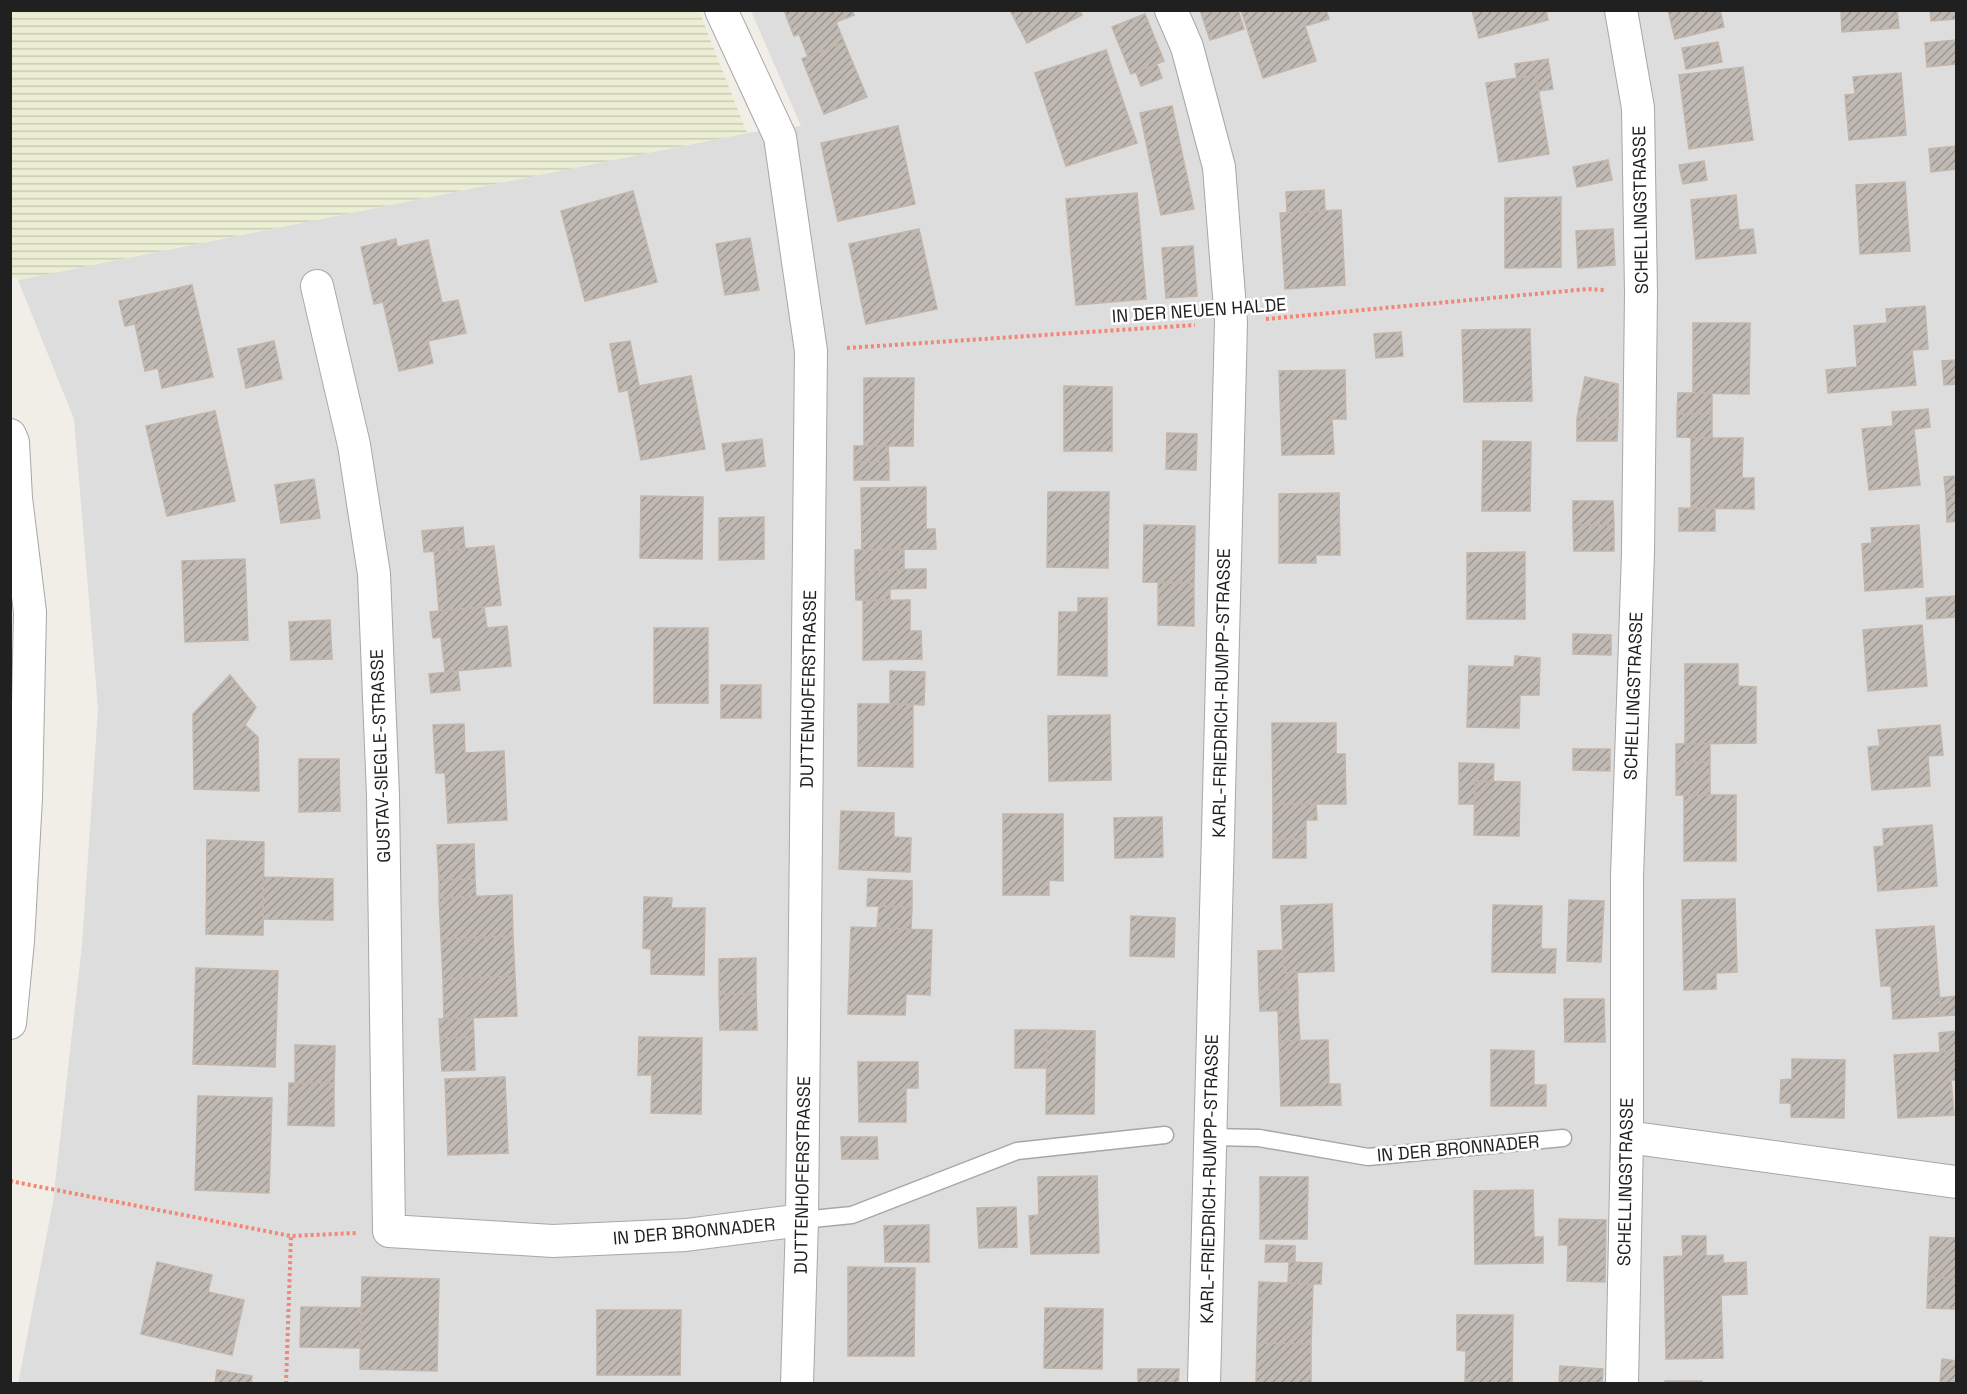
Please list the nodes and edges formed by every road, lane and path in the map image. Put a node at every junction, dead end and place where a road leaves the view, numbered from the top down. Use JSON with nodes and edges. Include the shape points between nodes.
{"nodes":[{"id":1,"x":721,"y":10,"type":"edge"},
{"id":2,"x":1171,"y":10,"type":"edge"},
{"id":3,"x":1621,"y":10,"type":"edge"},
{"id":4,"x":317,"y":286,"type":"dead end"},
{"id":5,"x":1588,"y":289,"type":"dead end"},
{"id":6,"x":1231,"y":322,"type":"junction"},
{"id":7,"x":811,"y":351,"type":"junction"},
{"id":8,"x":10,"y":435,"type":"edge"},
{"id":9,"x":13,"y":498,"type":"edge"},
{"id":10,"x":10,"y":1023,"type":"edge"},
{"id":11,"x":1165,"y":1135,"type":"dead end"},
{"id":12,"x":1210,"y":1137,"type":"junction"},
{"id":13,"x":1627,"y":1137,"type":"junction"},
{"id":14,"x":1563,"y":1138,"type":"dead end"},
{"id":15,"x":10,"y":1181,"type":"edge"},
{"id":16,"x":1956,"y":1182,"type":"edge"},
{"id":17,"x":802,"y":1220,"type":"junction"},
{"id":18,"x":389,"y":1232,"type":"joint"},
{"id":19,"x":333,"y":1234,"type":"dead end"},
{"id":20,"x":291,"y":1236,"type":"junction"},
{"id":21,"x":286,"y":1383,"type":"edge"},
{"id":22,"x":797,"y":1383,"type":"edge"},
{"id":23,"x":1204,"y":1383,"type":"edge"},
{"id":24,"x":1622,"y":1383,"type":"edge"}],
"edges":[{"from":1,"to":7,"type":"street","name":"DUTTENHOFERSTRASSE","via":[[780,137]]},
{"from":2,"to":6,"type":"street","name":"KARL-FRIEDRICH-RUMPP-STRASSE","via":[[1187,47],[1219,167]]},
{"from":3,"to":13,"type":"street","name":"SCHELLINGSTRASSE","via":[[1638,108],[1641,293],[1638,553],[1627,877]]},
{"from":4,"to":18,"type":"street","name":"GUSTAV-SIEGLE-STRASSE","via":[[354,444],[374,574],[383,795]]},
{"from":5,"to":6,"type":"path","name":"IN DER NEUEN HALDE"},
{"from":6,"to":7,"type":"path","name":"IN DER NEUEN HALDE"},
{"from":6,"to":12,"type":"street","name":"KARL-FRIEDRICH-RUMPP-STRASSE"},
{"from":7,"to":17,"type":"street","name":"DUTTENHOFERSTRASSE"},
{"from":8,"to":9,"type":"street"},
{"from":9,"to":10,"type":"street","via":[[30,612],[26,798]]},
{"from":11,"to":17,"type":"lane","name":"IN DER BRONNADER","via":[[1017,1151],[852,1215]]},
{"from":12,"to":14,"type":"lane","name":"IN DER BRONNADER","via":[[1259,1138],[1368,1157]]},
{"from":12,"to":23,"type":"street","name":"KARL-FRIEDRICH-RUMPP-STRASSE"},
{"from":13,"to":16,"type":"street"},
{"from":13,"to":24,"type":"street","name":"SCHELLINGSTRASSE"},
{"from":15,"to":20,"type":"path"},
{"from":17,"to":18,"type":"street","name":"IN DER BRONNADER","via":[[686,1235],[553,1241]]},
{"from":17,"to":22,"type":"street","name":"DUTTENHOFERSTRASSE"},
{"from":19,"to":20,"type":"path"},
{"from":20,"to":21,"type":"path"}]}
